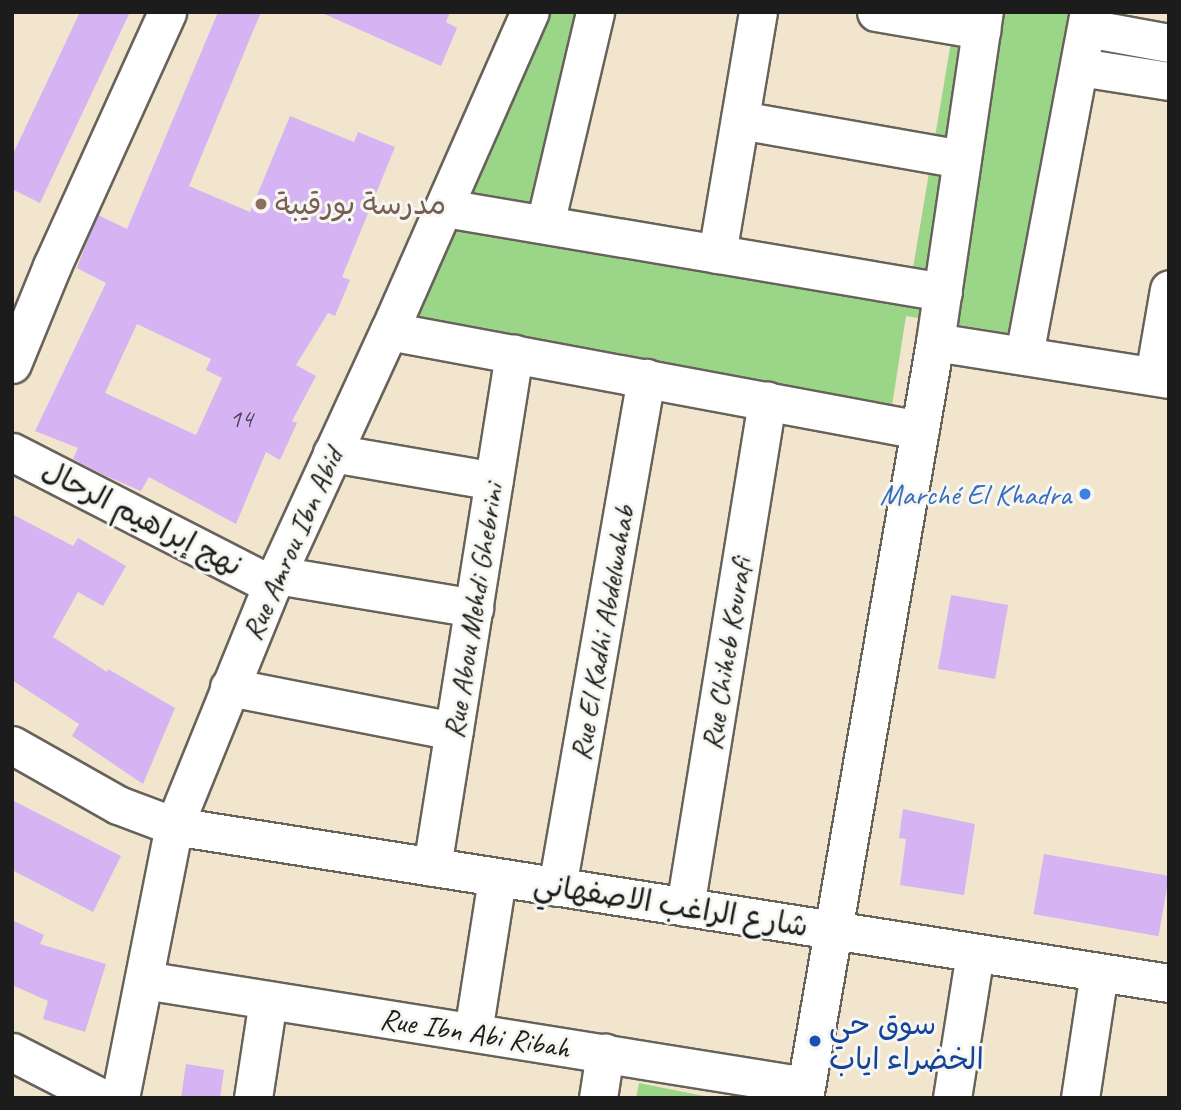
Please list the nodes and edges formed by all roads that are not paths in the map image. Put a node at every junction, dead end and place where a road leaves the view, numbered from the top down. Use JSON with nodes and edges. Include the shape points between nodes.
{"nodes":[{"id":1,"x":167,"y":12,"type":"edge"},
{"id":2,"x":530,"y":12,"type":"edge"},
{"id":3,"x":594,"y":12,"type":"edge"},
{"id":4,"x":758,"y":12,"type":"edge"},
{"id":5,"x":876,"y":12,"type":"edge"},
{"id":6,"x":1088,"y":20,"type":"edge"},
{"id":7,"x":983,"y":21,"type":"edge"},
{"id":8,"x":1169,"y":44,"type":"edge"},
{"id":9,"x":1080,"y":67,"type":"junction"},
{"id":10,"x":1169,"y":81,"type":"edge"},
{"id":11,"x":740,"y":120,"type":"junction"},
{"id":12,"x":962,"y":159,"type":"junction"},
{"id":13,"x":445,"y":208,"type":"junction"},
{"id":14,"x":545,"y":225,"type":"junction"},
{"id":15,"x":718,"y":254,"type":"junction"},
{"id":16,"x":1169,"y":289,"type":"edge"},
{"id":17,"x":943,"y":292,"type":"junction"},
{"id":18,"x":389,"y":331,"type":"junction"},
{"id":19,"x":935,"y":342,"type":"junction"},
{"id":20,"x":514,"y":354,"type":"junction"},
{"id":21,"x":1024,"y":355,"type":"junction"},
{"id":22,"x":12,"y":364,"type":"edge"},
{"id":23,"x":646,"y":378,"type":"junction"},
{"id":24,"x":1161,"y":378,"type":"edge"},
{"id":25,"x":767,"y":401,"type":"junction"},
{"id":26,"x":920,"y":430,"type":"junction"},
{"id":27,"x":12,"y":452,"type":"edge"},
{"id":28,"x":332,"y":453,"type":"junction"},
{"id":29,"x":494,"y":481,"type":"junction"},
{"id":30,"x":274,"y":580,"type":"junction"},
{"id":31,"x":474,"y":608,"type":"junction"},
{"id":32,"x":229,"y":687,"type":"junction"},
{"id":33,"x":454,"y":731,"type":"junction"},
{"id":34,"x":12,"y":745,"type":"edge"},
{"id":35,"x":174,"y":826,"type":"junction"},
{"id":36,"x":432,"y":867,"type":"junction"},
{"id":37,"x":497,"y":878,"type":"junction"},
{"id":38,"x":557,"y":887,"type":"junction"},
{"id":39,"x":685,"y":907,"type":"junction"},
{"id":40,"x":833,"y":931,"type":"junction"},
{"id":41,"x":975,"y":953,"type":"junction"},
{"id":42,"x":1099,"y":973,"type":"junction"},
{"id":43,"x":144,"y":980,"type":"junction"},
{"id":44,"x":1169,"y":983,"type":"edge"},
{"id":45,"x":268,"y":1000,"type":"junction"},
{"id":46,"x":473,"y":1032,"type":"junction"},
{"id":47,"x":12,"y":1052,"type":"edge"},
{"id":48,"x":605,"y":1054,"type":"junction"},
{"id":49,"x":805,"y":1092,"type":"edge"},
{"id":50,"x":102,"y":1098,"type":"edge"},
{"id":51,"x":120,"y":1098,"type":"edge"},
{"id":52,"x":253,"y":1098,"type":"edge"},
{"id":53,"x":598,"y":1098,"type":"edge"},
{"id":54,"x":952,"y":1098,"type":"edge"},
{"id":55,"x":1080,"y":1098,"type":"edge"}],
"edges":[{"from":1,"to":22,"type":"street"},
{"from":2,"to":13,"type":"street","name":"Rue Amrou Ibn Abid"},
{"from":3,"to":14,"type":"street"},
{"from":4,"to":11,"type":"street"},
{"from":5,"to":7,"type":"street"},
{"from":6,"to":8,"type":"street"},
{"from":6,"to":9,"type":"street"},
{"from":7,"to":12,"type":"street"},
{"from":9,"to":10,"type":"street"},
{"from":9,"to":21,"type":"street"},
{"from":11,"to":12,"type":"street"},
{"from":11,"to":15,"type":"street"},
{"from":12,"to":17,"type":"street"},
{"from":13,"to":14,"type":"street"},
{"from":13,"to":18,"type":"street","name":"Rue Amrou Ibn Abid"},
{"from":14,"to":15,"type":"street"},
{"from":15,"to":17,"type":"street"},
{"from":16,"to":24,"type":"street"},
{"from":17,"to":19,"type":"street"},
{"from":18,"to":20,"type":"street"},
{"from":18,"to":28,"type":"street","name":"Rue Amrou Ibn Abid"},
{"from":19,"to":21,"type":"street"},
{"from":19,"to":26,"type":"street"},
{"from":20,"to":23,"type":"street"},
{"from":20,"to":29,"type":"street","name":"Rue Abou Mehdi Ghebrini"},
{"from":21,"to":24,"type":"street"},
{"from":23,"to":25,"type":"street"},
{"from":23,"to":38,"type":"street","name":"Rue El Kadhi Abdelwahab"},
{"from":25,"to":26,"type":"street"},
{"from":25,"to":39,"type":"street","name":"Rue Chiheb Kourafi"},
{"from":26,"to":40,"type":"street"},
{"from":27,"to":30,"type":"street","name":"نهج إبراهيم الرحال"},
{"from":28,"to":29,"type":"street"},
{"from":28,"to":30,"type":"street","name":"Rue Amrou Ibn Abid"},
{"from":29,"to":31,"type":"street","name":"Rue Abou Mehdi Ghebrini"},
{"from":30,"to":31,"type":"street","name":"نهج إبراهيم الرحال"},
{"from":30,"to":32,"type":"street","name":"Rue Amrou Ibn Abid"},
{"from":31,"to":33,"type":"street","name":"Rue Abou Mehdi Ghebrini"},
{"from":32,"to":33,"type":"street"},
{"from":32,"to":35,"type":"street","name":"Rue Amrou Ibn Abid"},
{"from":33,"to":36,"type":"street","name":"Rue Abou Mehdi Ghebrini"},
{"from":34,"to":35,"type":"street","name":"شارع الراغب الاصفهاني","via":[[118,804]]},
{"from":35,"to":36,"type":"street","name":"شارع الراغب الاصفهاني"},
{"from":35,"to":43,"type":"street","name":"Rue Amrou Ibn Abid"},
{"from":36,"to":37,"type":"street","name":"شارع الراغب الاصفهاني"},
{"from":37,"to":38,"type":"street","name":"شارع الراغب الاصفهاني"},
{"from":37,"to":46,"type":"street"},
{"from":38,"to":39,"type":"street","name":"شارع الراغب الاصفهاني"},
{"from":39,"to":40,"type":"street","name":"شارع الراغب الاصفهاني"},
{"from":40,"to":41,"type":"street","name":"شارع الراغب الاصفهاني"},
{"from":40,"to":49,"type":"street"},
{"from":41,"to":42,"type":"street","name":"شارع الراغب الاصفهاني"},
{"from":41,"to":54,"type":"street"},
{"from":42,"to":44,"type":"street","name":"شارع الراغب الاصفهاني"},
{"from":42,"to":55,"type":"street"},
{"from":43,"to":45,"type":"street","name":"Rue Ibn Abi Ribah"},
{"from":43,"to":51,"type":"street","name":"Rue Amrou Ibn Abid"},
{"from":45,"to":46,"type":"street","name":"Rue Ibn Abi Ribah"},
{"from":45,"to":52,"type":"street"},
{"from":46,"to":48,"type":"street","name":"Rue Ibn Abi Ribah"},
{"from":47,"to":50,"type":"street"},
{"from":48,"to":49,"type":"street","name":"Rue Ibn Abi Ribah"},
{"from":48,"to":53,"type":"street"}]}
